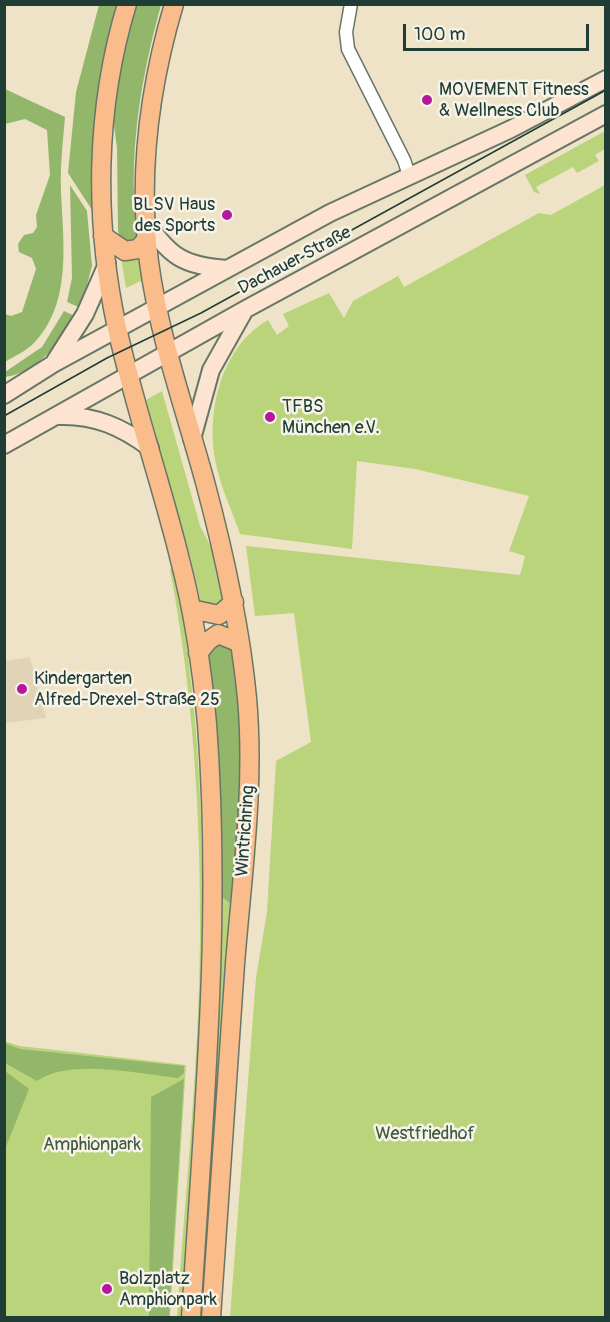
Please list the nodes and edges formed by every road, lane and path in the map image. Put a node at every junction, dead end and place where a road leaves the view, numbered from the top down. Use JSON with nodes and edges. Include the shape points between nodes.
{"nodes":[{"id":1,"x":127,"y":4,"type":"edge"},
{"id":2,"x":174,"y":4,"type":"edge"},
{"id":3,"x":351,"y":4,"type":"edge"},
{"id":4,"x":606,"y":79,"type":"edge"},
{"id":5,"x":606,"y":114,"type":"edge"},
{"id":6,"x":409,"y":175,"type":"junction"},
{"id":7,"x":146,"y":220,"type":"junction"},
{"id":8,"x":103,"y":236,"type":"junction"},
{"id":9,"x":147,"y":239,"type":"junction"},
{"id":10,"x":107,"y":264,"type":"junction"},
{"id":11,"x":228,"y":269,"type":"junction"},
{"id":12,"x":157,"y":308,"type":"junction"},
{"id":13,"x":246,"y":309,"type":"junction"},
{"id":14,"x":117,"y":329,"type":"junction"},
{"id":15,"x":168,"y":354,"type":"junction"},
{"id":16,"x":53,"y":364,"type":"junction"},
{"id":17,"x":130,"y":376,"type":"junction"},
{"id":18,"x":4,"y":395,"type":"edge"},
{"id":19,"x":60,"y":416,"type":"junction"},
{"id":20,"x":192,"y":439,"type":"junction"},
{"id":21,"x":4,"y":445,"type":"edge"},
{"id":22,"x":150,"y":448,"type":"junction"},
{"id":23,"x":234,"y":602,"type":"junction"},
{"id":24,"x":191,"y":609,"type":"junction"},
{"id":25,"x":240,"y":643,"type":"junction"},
{"id":26,"x":198,"y":653,"type":"junction"},
{"id":27,"x":191,"y":1317,"type":"edge"},
{"id":28,"x":211,"y":1317,"type":"edge"}],
"edges":[{"from":1,"to":8,"type":"main road","name":"Wintrichring","via":[[106,99],[100,173]]},
{"from":2,"to":7,"type":"main road","name":"Wintrichring","via":[[149,114]]},
{"from":3,"to":6,"type":"street","via":[[346,32],[348,49]]},
{"from":4,"to":6,"type":"main road","name":"Dachauer Straße","via":[[511,129]]},
{"from":5,"to":13,"type":"main road","name":"Dachauer Straße"},
{"from":6,"to":11,"type":"main road","name":"Dachauer Straße"},
{"from":7,"to":9,"type":"main road","name":"Wintrichring"},
{"from":7,"to":11,"type":"main road","via":[[167,250],[180,260]]},
{"from":8,"to":9,"type":"main road","via":[[125,251],[138,249]]},
{"from":8,"to":10,"type":"main road","name":"Wintrichring"},
{"from":9,"to":12,"type":"main road","name":"Wintrichring"},
{"from":10,"to":14,"type":"main road","name":"Wintrichring"},
{"from":10,"to":16,"type":"main road","via":[[85,314]]},
{"from":11,"to":12,"type":"main road","name":"Dachauer Straße"},
{"from":12,"to":14,"type":"main road","name":"Dachauer Straße"},
{"from":12,"to":15,"type":"main road","name":"Wintrichring"},
{"from":13,"to":15,"type":"main road","name":"Dachauer Straße"},
{"from":13,"to":20,"type":"main road","via":[[211,370]]},
{"from":14,"to":16,"type":"main road","name":"Dachauer Straße"},
{"from":14,"to":17,"type":"main road","name":"Wintrichring"},
{"from":15,"to":17,"type":"main road","name":"Dachauer Straße"},
{"from":15,"to":20,"type":"main road","name":"Wintrichring"},
{"from":16,"to":18,"type":"main road","name":"Dachauer Straße"},
{"from":17,"to":19,"type":"main road","name":"Dachauer Straße"},
{"from":17,"to":22,"type":"main road","name":"Wintrichring"},
{"from":19,"to":21,"type":"main road","name":"Dachauer Straße"},
{"from":19,"to":22,"type":"main road","via":[[109,423]]},
{"from":20,"to":23,"type":"main road","name":"Wintrichring"},
{"from":22,"to":24,"type":"main road","name":"Wintrichring"},
{"from":23,"to":24,"type":"main road","via":[[219,615]]},
{"from":23,"to":25,"type":"main road","name":"Wintrichring"},
{"from":24,"to":26,"type":"main road","name":"Wintrichring"},
{"from":25,"to":26,"type":"main road","via":[[219,634]]},
{"from":25,"to":28,"type":"main road","name":"Wintrichring","via":[[247,699],[249,799]]},
{"from":26,"to":27,"type":"main road","name":"Wintrichring","via":[[209,780],[212,932]]}]}
